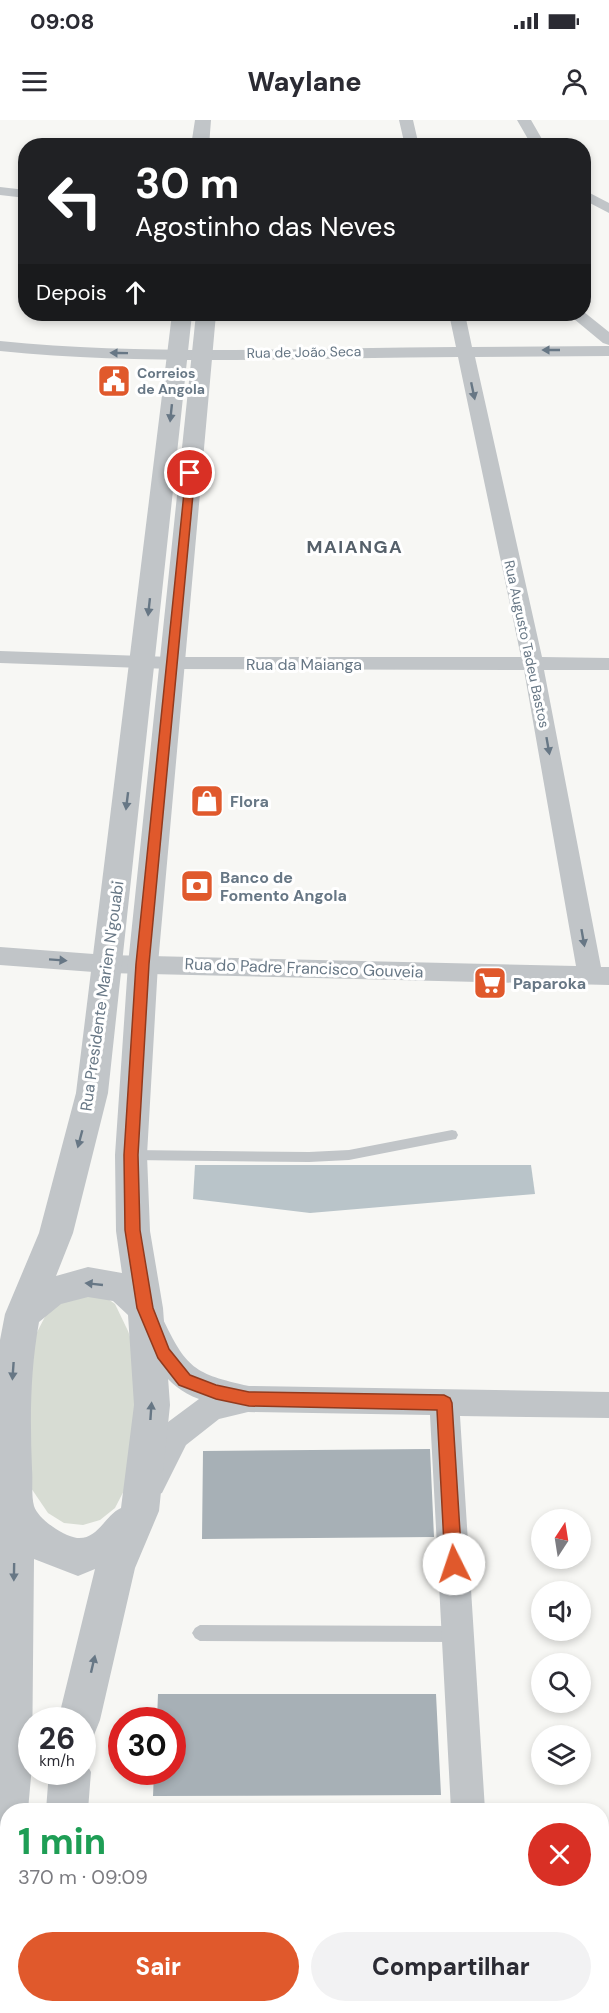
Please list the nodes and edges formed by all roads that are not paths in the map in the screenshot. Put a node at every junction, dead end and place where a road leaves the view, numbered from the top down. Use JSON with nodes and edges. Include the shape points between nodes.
{"nodes":[{"id":1,"x":203,"y":120,"type":"edge"},
{"id":2,"x":406,"y":120,"type":"edge"},
{"id":3,"x":524,"y":120,"type":"edge"},
{"id":4,"x":201,"y":138,"type":"edge"},
{"id":5,"x":410,"y":138,"type":"edge"},
{"id":6,"x":534,"y":138,"type":"edge"},
{"id":7,"x":0,"y":191,"type":"edge"},
{"id":8,"x":18,"y":193,"type":"edge"},
{"id":9,"x":591,"y":198,"type":"edge"},
{"id":10,"x":609,"y":208,"type":"edge"},
{"id":11,"x":183,"y":321,"type":"edge"},
{"id":12,"x":203,"y":321,"type":"edge"},
{"id":13,"x":458,"y":321,"type":"edge"},
{"id":14,"x":585,"y":321,"type":"edge"},
{"id":15,"x":609,"y":340,"type":"edge"},
{"id":16,"x":0,"y":346,"type":"edge"},
{"id":17,"x":464,"y":350,"type":"junction"},
{"id":18,"x":609,"y":351,"type":"edge"},
{"id":19,"x":190,"y":354,"type":"junction"},
{"id":20,"x":0,"y":657,"type":"edge"},
{"id":21,"x":143,"y":663,"type":"junction"},
{"id":22,"x":171,"y":663,"type":"junction"},
{"id":23,"x":533,"y":664,"type":"junction"},
{"id":24,"x":609,"y":664,"type":"edge"},
{"id":25,"x":0,"y":956,"type":"edge"},
{"id":26,"x":107,"y":963,"type":"junction"},
{"id":27,"x":143,"y":964,"type":"junction"},
{"id":28,"x":600,"y":976,"type":"edge"},
{"id":29,"x":452,"y":1135,"type":"dead end"},
{"id":30,"x":131,"y":1155,"type":"junction"},
{"id":31,"x":145,"y":1308,"type":"junction"},
{"id":32,"x":23,"y":1314,"type":"junction"},
{"id":33,"x":249,"y":1399,"type":"junction"},
{"id":34,"x":444,"y":1403,"type":"junction"},
{"id":35,"x":609,"y":1405,"type":"edge"},
{"id":36,"x":7,"y":1505,"type":"edge"},
{"id":37,"x":140,"y":1511,"type":"junction"},
{"id":38,"x":200,"y":1633,"type":"dead end"},
{"id":39,"x":458,"y":1634,"type":"junction"},
{"id":40,"x":82,"y":1707,"type":"edge"},
{"id":41,"x":69,"y":1785,"type":"edge"},
{"id":42,"x":8,"y":1803,"type":"edge"},
{"id":43,"x":68,"y":1803,"type":"edge"},
{"id":44,"x":468,"y":1803,"type":"edge"}],
"edges":[{"from":1,"to":4,"type":"street"},
{"from":2,"to":5,"type":"street"},
{"from":3,"to":6,"type":"street"},
{"from":7,"to":8,"type":"street"},
{"from":9,"to":10,"type":"street"},
{"from":11,"to":19,"type":"street","name":"Rua Presidente Marien N'gouabi"},
{"from":12,"to":19,"type":"street","name":"Rua Presidente Marien N'gouabi"},
{"from":13,"to":17,"type":"street","name":"Rua Augusto Tadeu Bastos"},
{"from":14,"to":15,"type":"street"},
{"from":19,"to":16,"type":"street","name":"Rua de João Seca","one_way":true},
{"from":18,"to":17,"type":"street","name":"Rua de João Seca","one_way":true},
{"from":17,"to":19,"type":"street","name":"Rua de João Seca"},
{"from":17,"to":23,"type":"street","name":"Rua Augusto Tadeu Bastos","one_way":true},
{"from":19,"to":21,"type":"street","name":"Rua Presidente Marien N'gouabi","one_way":true},
{"from":19,"to":22,"type":"street","name":"Rua Presidente Marien N'gouabi"},
{"from":20,"to":21,"type":"street","name":"Rua da Maianga"},
{"from":21,"to":22,"type":"street","name":"Rua da Maianga"},
{"from":21,"to":26,"type":"street","name":"Rua Presidente Marien N'gouabi","one_way":true},
{"from":22,"to":23,"type":"street","name":"Rua da Maianga"},
{"from":22,"to":27,"type":"street","name":"Rua Presidente Marien N'gouabi"},
{"from":23,"to":24,"type":"street","name":"Rua da Maianga"},
{"from":23,"to":28,"type":"street","name":"Rua Augusto Tadeu Bastos","one_way":true},
{"from":25,"to":26,"type":"street","name":"Rua do Padre Francisco Gouveia","one_way":true},
{"from":26,"to":27,"type":"street","name":"Rua do Padre Francisco Gouveia"},
{"from":26,"to":32,"type":"street","name":"Rua Presidente Marien N'gouabi","one_way":true,"via":[[92,1093],[56,1233]]},
{"from":27,"to":28,"type":"street","name":"Rua do Padre Francisco Gouveia"},
{"from":27,"to":30,"type":"street","name":"Rua Presidente Marien N'gouabi"},
{"from":29,"to":30,"type":"lane","via":[[349,1155]]},
{"from":30,"to":31,"type":"street","name":"Rua Presidente Marien N'gouabi","via":[[133,1230]]},
{"from":31,"to":32,"type":"street","one_way":true,"via":[[122,1288],[88,1282],[51,1292]]},
{"from":31,"to":33,"type":"street","via":[[163,1353],[184,1380]]},
{"from":37,"to":31,"type":"street","name":"Rua Presidente Marien N'gouabi","one_way":true,"via":[[152,1404]]},
{"from":32,"to":36,"type":"street","name":"Rua Presidente Marien N'gouabi","one_way":true,"via":[[14,1360]]},
{"from":33,"to":34,"type":"street"},
{"from":33,"to":37,"type":"street","via":[[212,1407],[175,1435]]},
{"from":34,"to":35,"type":"street"},
{"from":34,"to":39,"type":"street"},
{"from":36,"to":37,"type":"street","via":[[42,1545],[78,1557],[110,1545]]},
{"from":36,"to":42,"type":"street","name":"Rua Presidente Marien N'gouabi","one_way":true,"via":[[12,1758]]},
{"from":40,"to":37,"type":"street","name":"Rua Presidente Marien N'gouabi","one_way":true,"via":[[115,1568]]},
{"from":38,"to":39,"type":"lane"},
{"from":39,"to":44,"type":"street"},
{"from":41,"to":43,"type":"street"}]}
